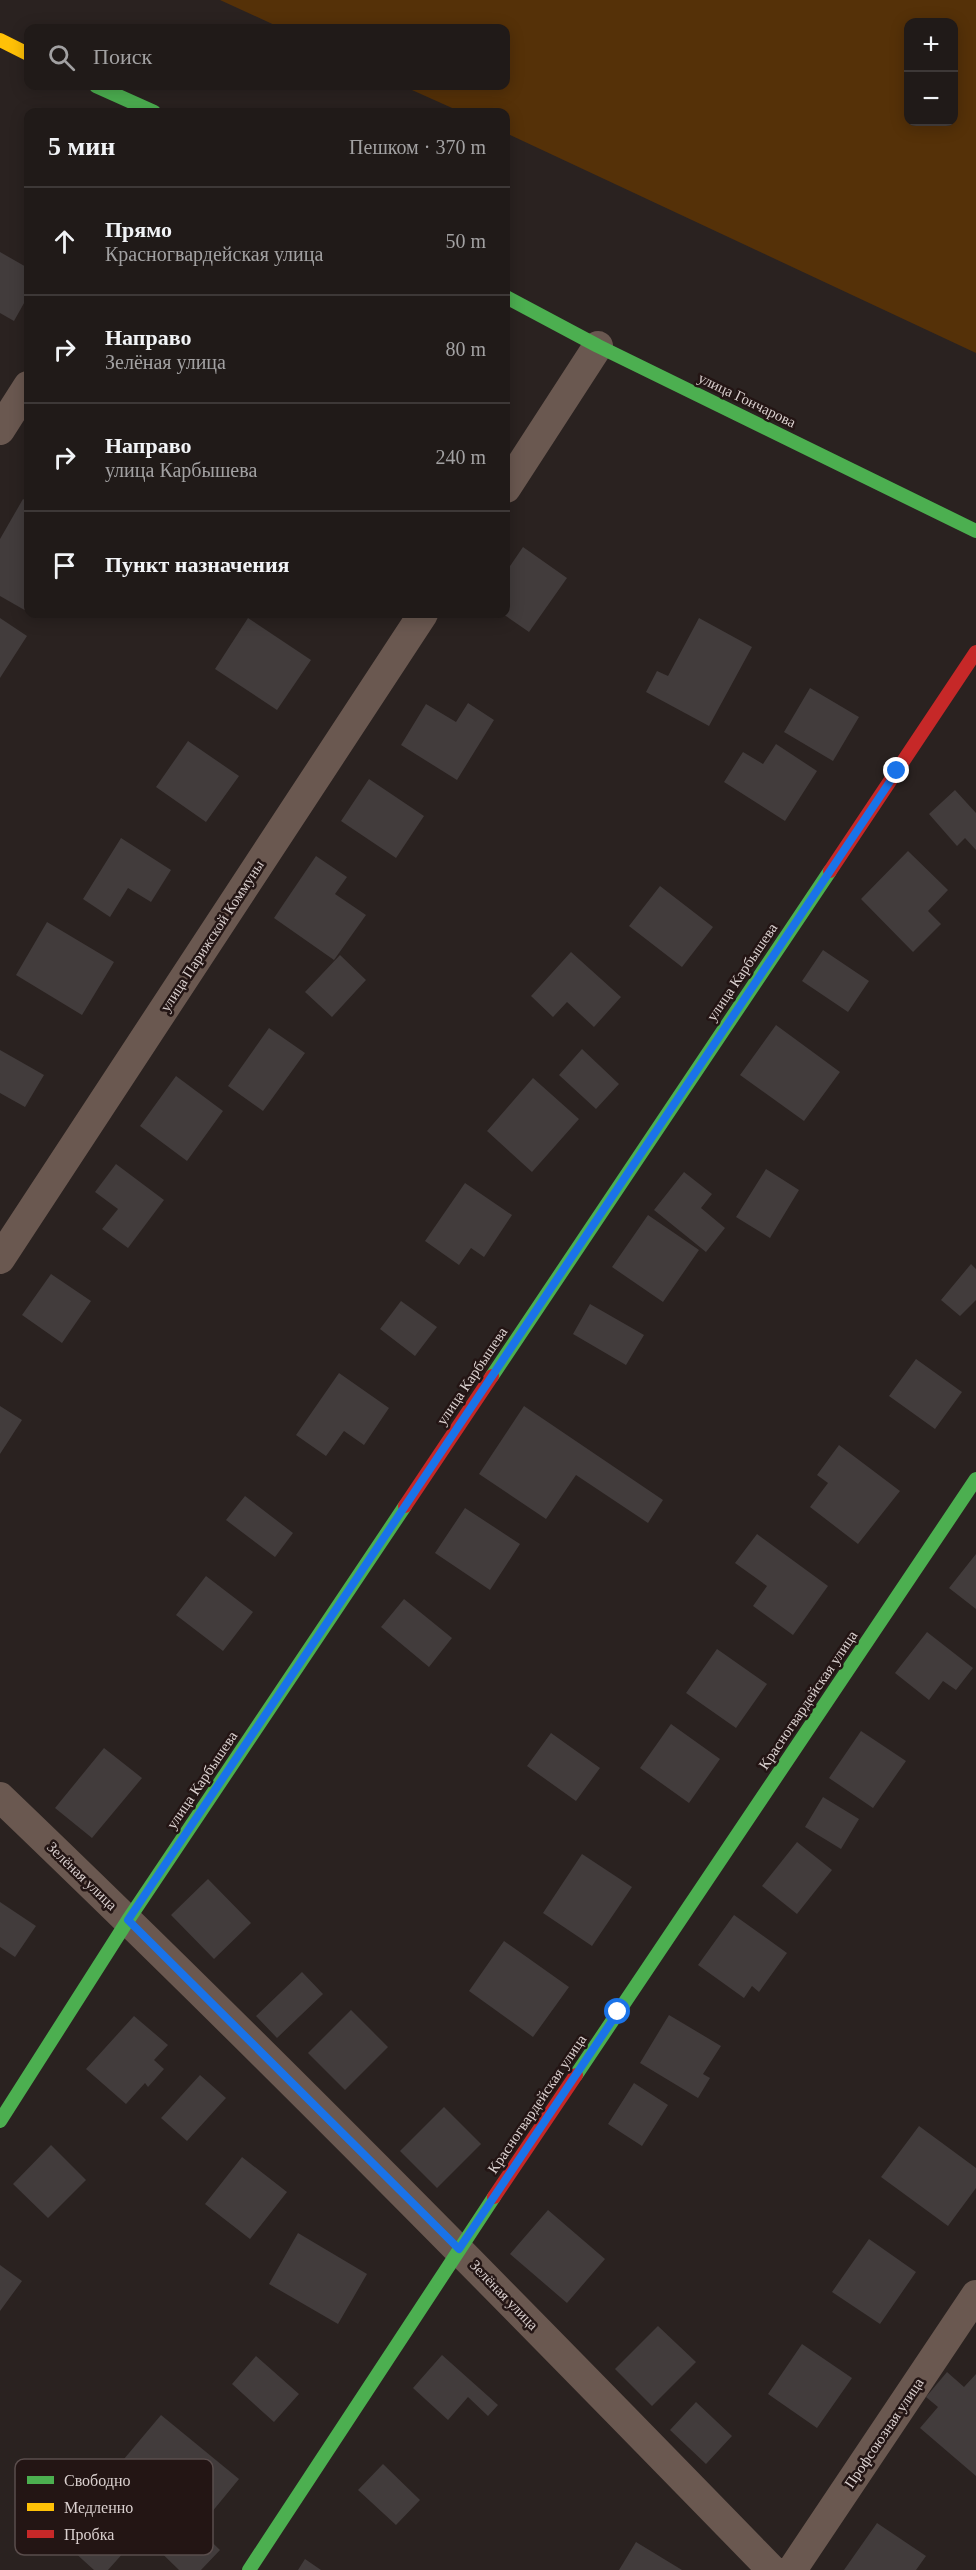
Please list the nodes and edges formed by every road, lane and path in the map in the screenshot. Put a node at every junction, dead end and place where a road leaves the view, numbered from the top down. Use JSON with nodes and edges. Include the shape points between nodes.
{"nodes":[{"id":1,"x":0,"y":40,"type":"edge"},
{"id":2,"x":24,"y":52,"type":"edge"},
{"id":3,"x":105,"y":90,"type":"edge"},
{"id":4,"x":145,"y":108,"type":"edge"},
{"id":5,"x":510,"y":299,"type":"edge"},
{"id":6,"x":598,"y":346,"type":"junction"},
{"id":7,"x":24,"y":392,"type":"edge"},
{"id":8,"x":0,"y":430,"type":"edge"},
{"id":9,"x":510,"y":482,"type":"edge"},
{"id":10,"x":976,"y":531,"type":"edge"},
{"id":11,"x":420,"y":618,"type":"edge"},
{"id":12,"x":976,"y":652,"type":"edge"},
{"id":13,"x":0,"y":1259,"type":"edge"},
{"id":14,"x":976,"y":1479,"type":"edge"},
{"id":15,"x":0,"y":1797,"type":"edge"},
{"id":16,"x":128,"y":1920,"type":"junction"},
{"id":17,"x":0,"y":2121,"type":"edge"},
{"id":18,"x":459,"y":2249,"type":"junction"},
{"id":19,"x":976,"y":2295,"type":"edge"},
{"id":20,"x":249,"y":2570,"type":"edge"},
{"id":21,"x":772,"y":2570,"type":"edge"},
{"id":22,"x":792,"y":2570,"type":"edge"}],
"edges":[{"from":1,"to":2,"type":"street"},
{"from":3,"to":4,"type":"street"},
{"from":5,"to":6,"type":"street","name":"улица Гончарова"},
{"from":6,"to":9,"type":"street"},
{"from":6,"to":10,"type":"street","name":"улица Гончарова"},
{"from":7,"to":8,"type":"street"},
{"from":11,"to":13,"type":"street","name":"улица Парижской Коммуны"},
{"from":12,"to":16,"type":"street","name":"улица Карбышева"},
{"from":14,"to":18,"type":"street","name":"Красногвардейская улица"},
{"from":15,"to":16,"type":"street","name":"Зелёная улица"},
{"from":16,"to":17,"type":"street","name":"улица Карбышева"},
{"from":16,"to":18,"type":"street","name":"Зелёная улица"},
{"from":18,"to":20,"type":"street","name":"Красногвардейская улица"},
{"from":18,"to":21,"type":"street","name":"Зелёная улица"},
{"from":19,"to":22,"type":"street","name":"Профсоюзная улица"}]}
